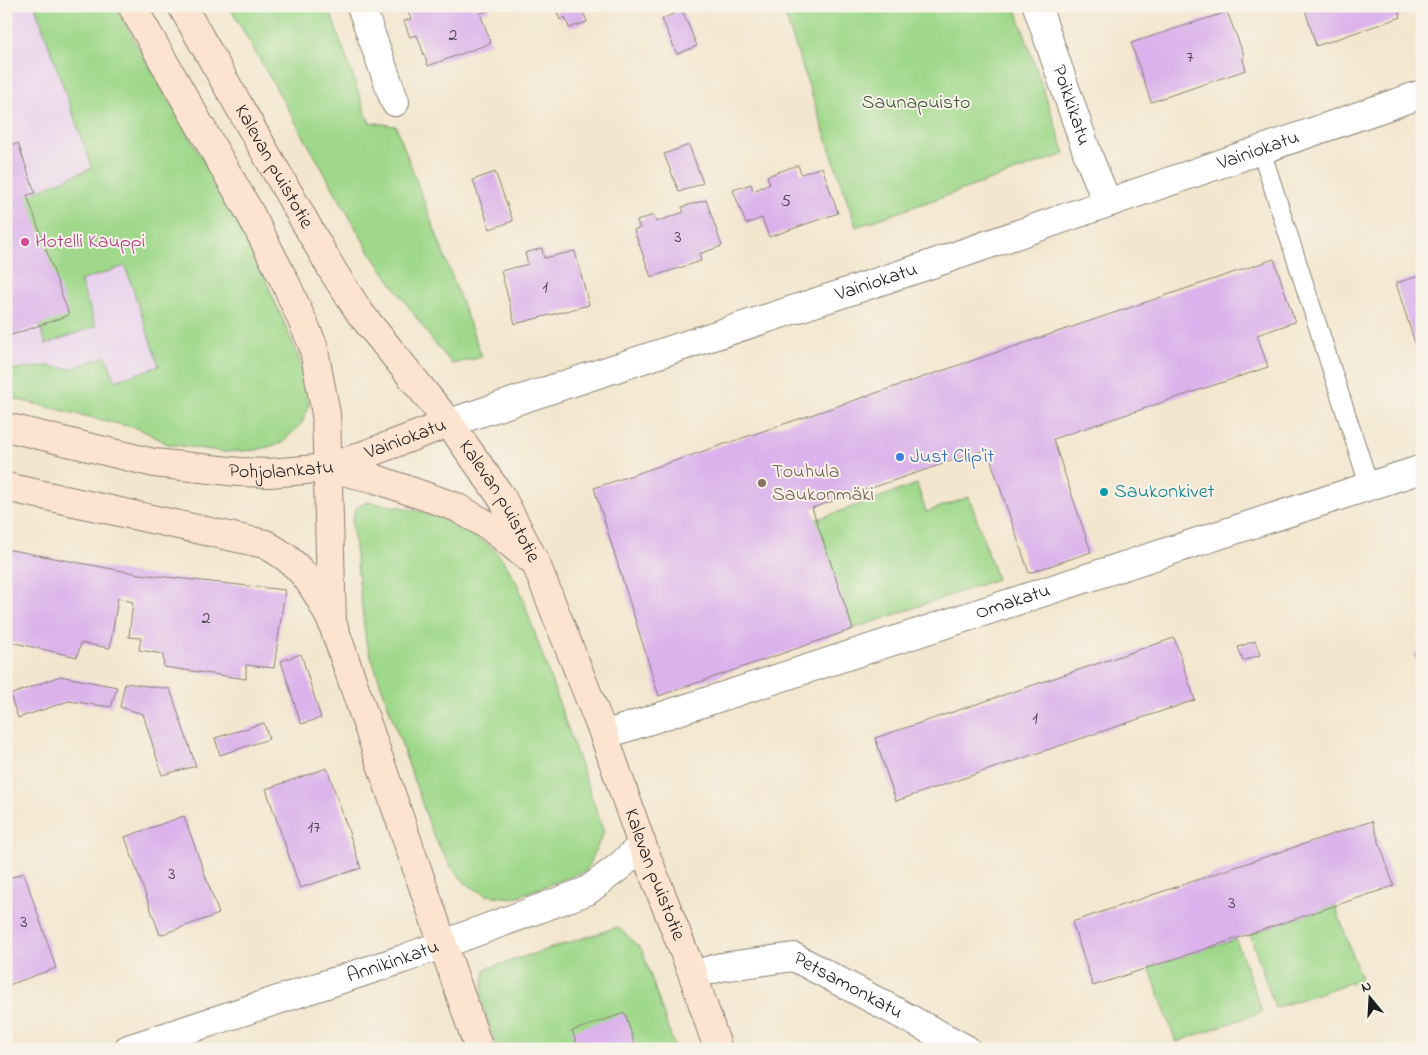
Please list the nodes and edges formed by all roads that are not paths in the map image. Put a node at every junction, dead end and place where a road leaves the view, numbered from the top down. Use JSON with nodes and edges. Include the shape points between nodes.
{"nodes":[{"id":1,"x":132,"y":6,"type":"edge"},
{"id":2,"x":182,"y":6,"type":"edge"},
{"id":3,"x":362,"y":6,"type":"edge"},
{"id":4,"x":1037,"y":6,"type":"edge"},
{"id":5,"x":1422,"y":94,"type":"edge"},
{"id":6,"x":396,"y":102,"type":"dead end"},
{"id":7,"x":1261,"y":150,"type":"junction"},
{"id":8,"x":1107,"y":202,"type":"junction"},
{"id":9,"x":449,"y":422,"type":"junction"},
{"id":10,"x":6,"y":427,"type":"edge"},
{"id":11,"x":329,"y":468,"type":"junction"},
{"id":12,"x":1422,"y":469,"type":"edge"},
{"id":13,"x":1369,"y":485,"type":"junction"},
{"id":14,"x":6,"y":487,"type":"edge"},
{"id":15,"x":536,"y":564,"type":"junction"},
{"id":16,"x":332,"y":622,"type":"junction"},
{"id":17,"x":604,"y":735,"type":"junction"},
{"id":18,"x":642,"y":844,"type":"junction"},
{"id":19,"x":444,"y":942,"type":"junction"},
{"id":20,"x":693,"y":975,"type":"junction"},
{"id":21,"x":128,"y":1049,"type":"edge"},
{"id":22,"x":479,"y":1049,"type":"edge"},
{"id":23,"x":718,"y":1049,"type":"edge"},
{"id":24,"x":966,"y":1049,"type":"edge"}],
"edges":[{"from":1,"to":11,"type":"main road","via":[[250,215],[310,338],[326,414]]},
{"from":2,"to":9,"type":"main road","name":"Kalevan puistotie","via":[[334,273],[360,313]]},
{"from":3,"to":6,"type":"street"},
{"from":4,"to":8,"type":"street","name":"Poikkikatu"},
{"from":5,"to":7,"type":"street","name":"Vainiokatu"},
{"from":7,"to":8,"type":"street","name":"Vainiokatu"},
{"from":7,"to":13,"type":"lane"},
{"from":8,"to":9,"type":"street","name":"Vainiokatu","via":[[914,270]]},
{"from":9,"to":11,"type":"main road","name":"Vainiokatu"},
{"from":9,"to":15,"type":"main road","name":"Kalevan puistotie","via":[[502,498]]},
{"from":10,"to":11,"type":"main road","name":"Pohjolankatu","via":[[154,463],[208,470],[269,473]]},
{"from":11,"to":15,"type":"main road","name":"Pohjolankatu","via":[[376,479],[456,507],[489,526]]},
{"from":11,"to":16,"type":"main road"},
{"from":12,"to":13,"type":"street","name":"Omakatu"},
{"from":13,"to":17,"type":"street","name":"Omakatu"},
{"from":14,"to":16,"type":"main road","via":[[265,544],[299,567],[314,586]]},
{"from":15,"to":17,"type":"main road","name":"Kalevan puistotie"},
{"from":16,"to":19,"type":"main road"},
{"from":17,"to":18,"type":"main road","name":"Kalevan puistotie"},
{"from":18,"to":19,"type":"street","name":"Annikinkatu","via":[[587,891]]},
{"from":18,"to":20,"type":"main road","name":"Kalevan puistotie"},
{"from":19,"to":21,"type":"street","name":"Annikinkatu"},
{"from":19,"to":22,"type":"main road"},
{"from":20,"to":23,"type":"main road","name":"Kalevan puistotie"},
{"from":20,"to":24,"type":"street","name":"Petsamonkatu","via":[[794,957]]}]}
